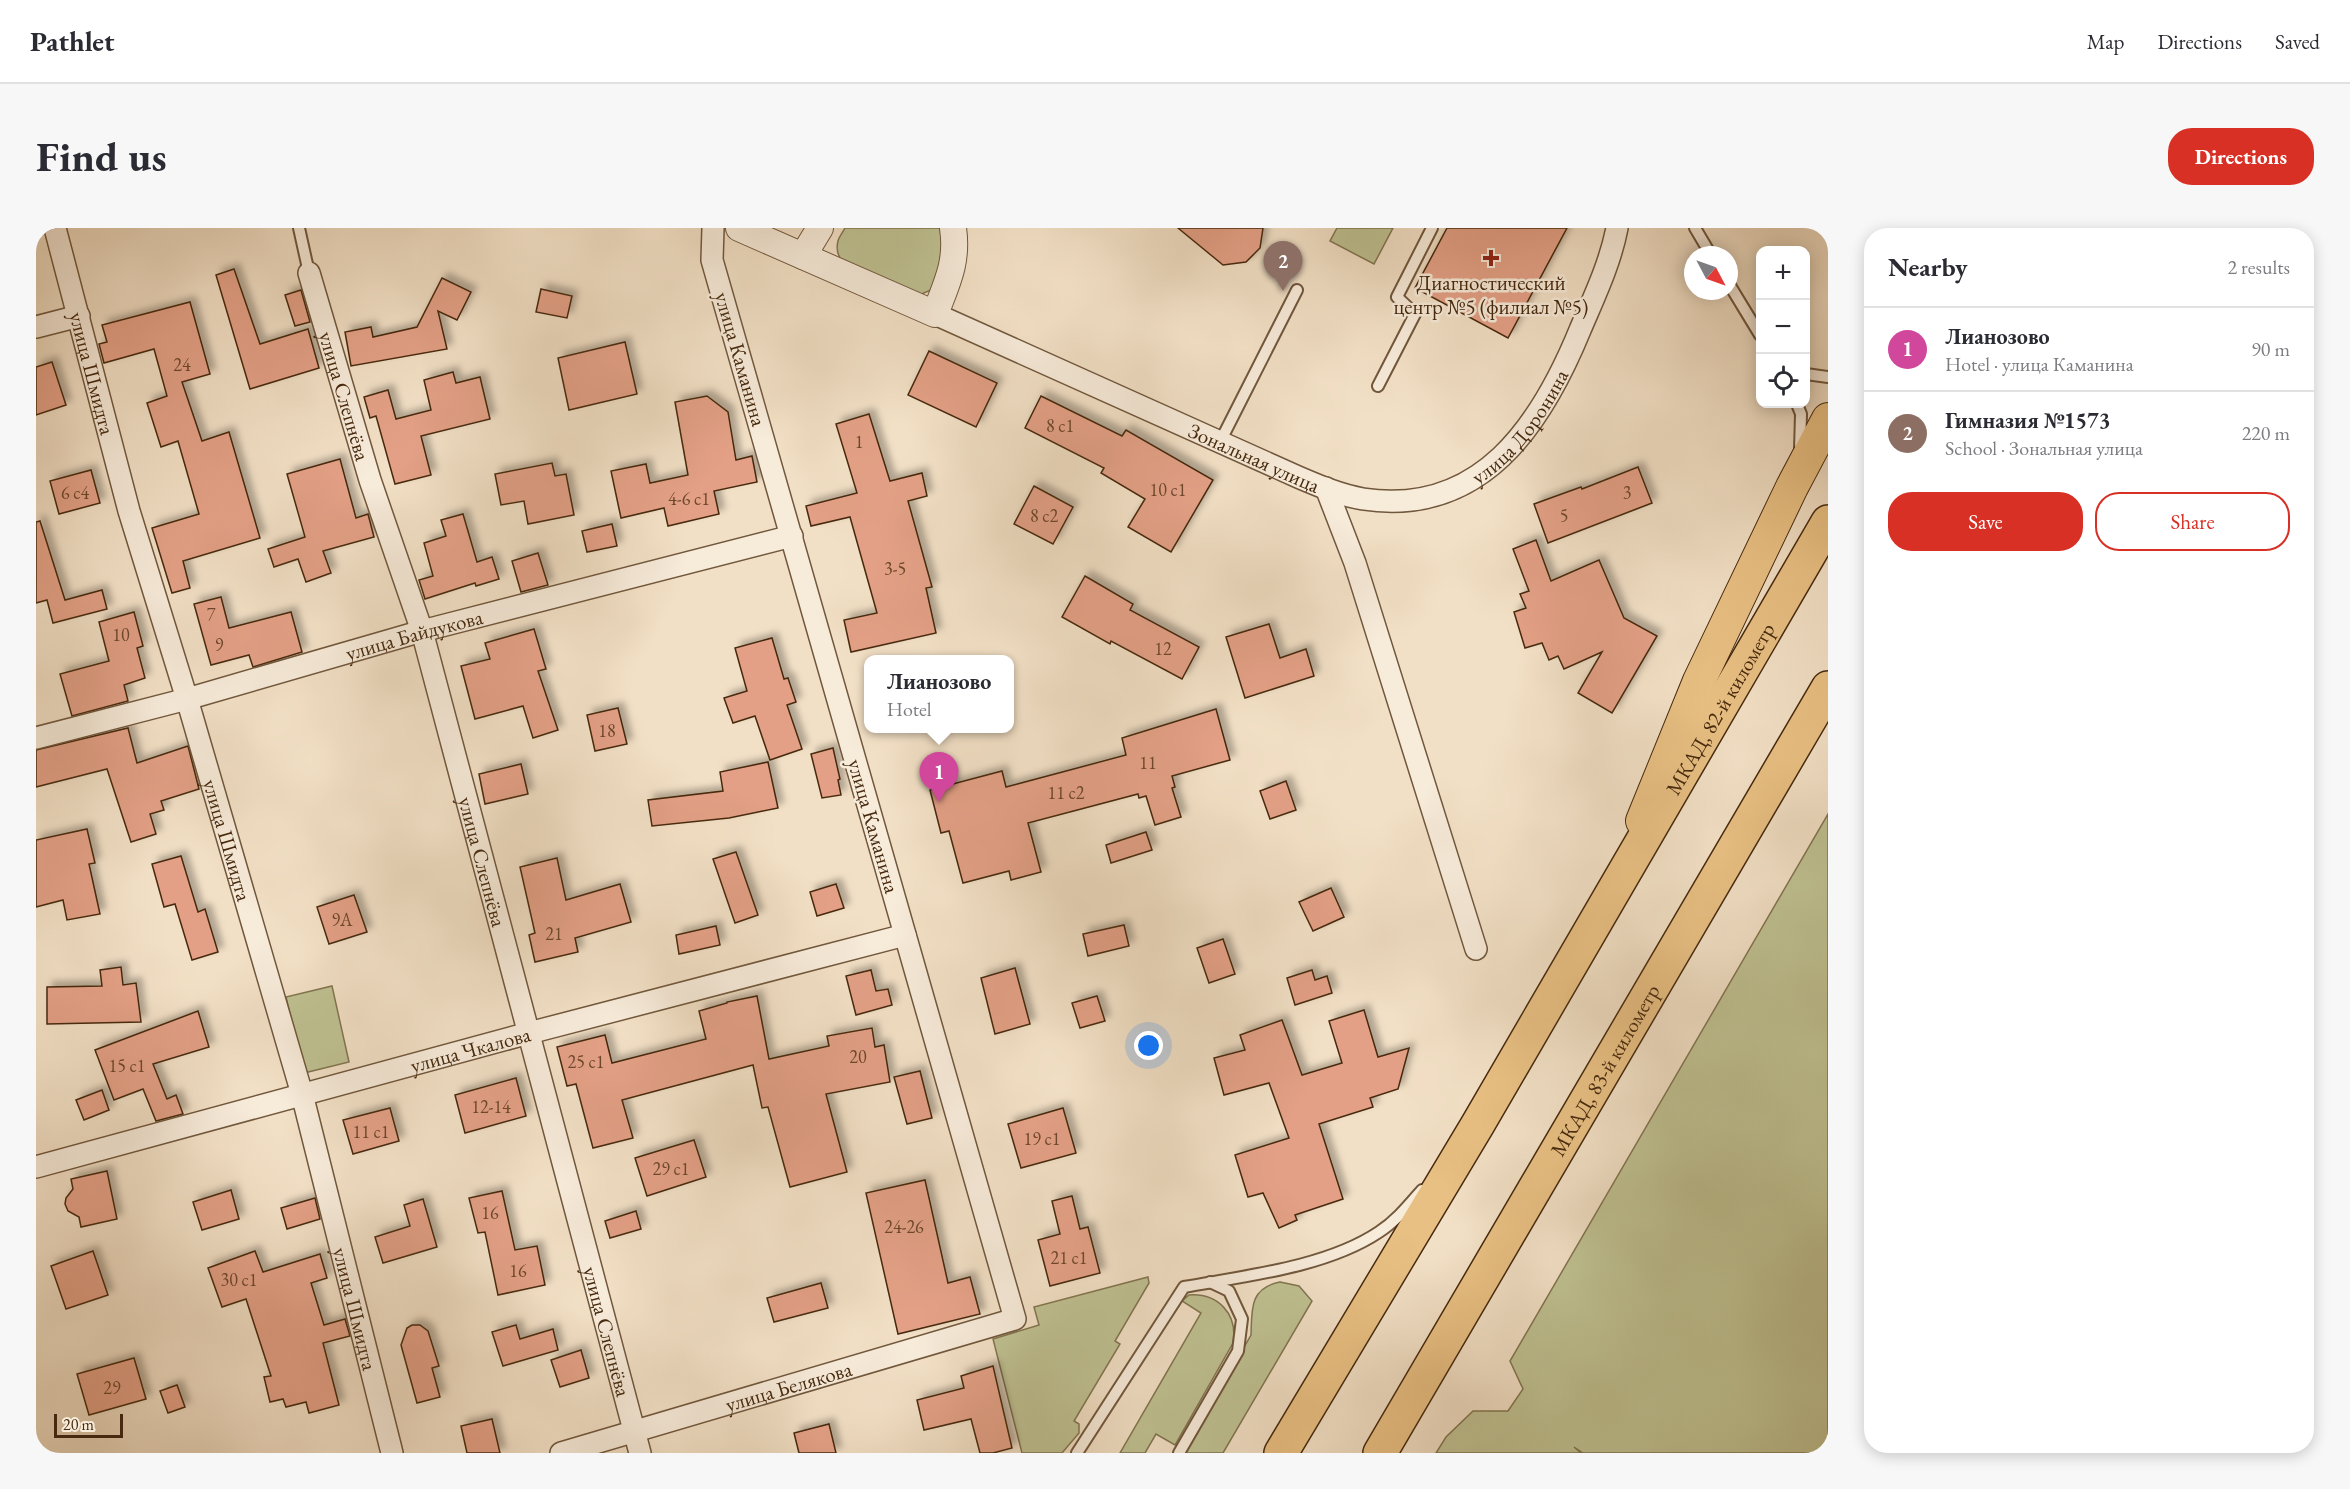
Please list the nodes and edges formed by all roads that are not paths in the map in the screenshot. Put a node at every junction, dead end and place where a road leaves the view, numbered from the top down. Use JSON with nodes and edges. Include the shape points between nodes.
{"nodes":[{"id":1,"x":55,"y":228,"type":"edge"},
{"id":2,"x":299,"y":228,"type":"edge"},
{"id":3,"x":712,"y":228,"type":"edge"},
{"id":4,"x":739,"y":228,"type":"edge"},
{"id":5,"x":820,"y":228,"type":"edge"},
{"id":6,"x":954,"y":228,"type":"edge"},
{"id":7,"x":1432,"y":228,"type":"edge"},
{"id":8,"x":1617,"y":228,"type":"edge"},
{"id":9,"x":1695,"y":228,"type":"edge"},
{"id":10,"x":1706,"y":246,"type":"edge"},
{"id":11,"x":804,"y":256,"type":"junction"},
{"id":12,"x":309,"y":273,"type":"joint"},
{"id":13,"x":1297,"y":290,"type":"dead end"},
{"id":14,"x":1738,"y":298,"type":"edge"},
{"id":15,"x":935,"y":314,"type":"junction"},
{"id":16,"x":79,"y":316,"type":"junction"},
{"id":17,"x":36,"y":327,"type":"edge"},
{"id":18,"x":1756,"y":327,"type":"edge"},
{"id":19,"x":1810,"y":375,"type":"edge"},
{"id":20,"x":1828,"y":377,"type":"edge"},
{"id":21,"x":1378,"y":386,"type":"dead end"},
{"id":22,"x":1799,"y":408,"type":"edge"},
{"id":23,"x":1828,"y":419,"type":"edge"},
{"id":24,"x":1220,"y":442,"type":"junction"},
{"id":25,"x":1792,"y":488,"type":"junction"},
{"id":26,"x":1326,"y":489,"type":"junction"},
{"id":27,"x":1828,"y":522,"type":"edge"},
{"id":28,"x":792,"y":536,"type":"junction"},
{"id":29,"x":422,"y":631,"type":"junction"},
{"id":30,"x":1828,"y":688,"type":"edge"},
{"id":31,"x":187,"y":699,"type":"junction"},
{"id":32,"x":36,"y":738,"type":"edge"},
{"id":33,"x":1611,"y":895,"type":"junction"},
{"id":34,"x":905,"y":935,"type":"junction"},
{"id":35,"x":1476,"y":950,"type":"dead end"},
{"id":36,"x":529,"y":1033,"type":"junction"},
{"id":37,"x":302,"y":1094,"type":"junction"},
{"id":38,"x":1478,"y":1124,"type":"junction"},
{"id":39,"x":36,"y":1167,"type":"edge"},
{"id":40,"x":1210,"y":1282,"type":"junction"},
{"id":41,"x":1015,"y":1319,"type":"joint"},
{"id":42,"x":634,"y":1432,"type":"junction"},
{"id":43,"x":392,"y":1453,"type":"edge"},
{"id":44,"x":561,"y":1453,"type":"edge"},
{"id":45,"x":640,"y":1453,"type":"edge"},
{"id":46,"x":1077,"y":1453,"type":"edge"},
{"id":47,"x":1179,"y":1453,"type":"edge"},
{"id":48,"x":1281,"y":1453,"type":"edge"},
{"id":49,"x":1380,"y":1453,"type":"edge"}],
"edges":[{"from":1,"to":16,"type":"street","name":"улица Шмидта"},
{"from":2,"to":12,"type":"lane"},
{"from":3,"to":28,"type":"street","name":"улица Каманина","via":[[712,260]]},
{"from":4,"to":11,"type":"street","name":"Зональная улица"},
{"from":5,"to":11,"type":"street"},
{"from":6,"to":15,"type":"street","via":[[954,265]]},
{"from":7,"to":21,"type":"lane","via":[[1397,297],[1416,314]]},
{"from":8,"to":26,"type":"street","name":"улица Доронина","via":[[1612,251],[1563,372],[1534,420],[1502,457],[1470,481],[1430,496],[1383,501]]},
{"from":9,"to":10,"type":"lane"},
{"from":11,"to":15,"type":"street","name":"Зональная улица"},
{"from":12,"to":29,"type":"street","name":"улица Слепнёва","via":[[370,480]]},
{"from":13,"to":24,"type":"lane"},
{"from":14,"to":18,"type":"lane"},
{"from":15,"to":24,"type":"street","name":"Зональная улица"},
{"from":16,"to":17,"type":"street"},
{"from":16,"to":31,"type":"street","name":"улица Шмидта","via":[[129,511]]},
{"from":19,"to":20,"type":"lane"},
{"from":22,"to":25,"type":"lane","via":[[1800,450]]},
{"from":23,"to":25,"type":"main road"},
{"from":24,"to":26,"type":"street","name":"Зональная улица"},
{"from":25,"to":33,"type":"main road","via":[[1699,681]]},
{"from":26,"to":35,"type":"street","name":"Зональная улица","via":[[1355,563]]},
{"from":27,"to":33,"type":"highway","name":"МКАД, 82-й километр"},
{"from":28,"to":29,"type":"street","name":"улица Байдукова"},
{"from":28,"to":34,"type":"street","name":"улица Каманина"},
{"from":29,"to":31,"type":"street","name":"улица Байдукова"},
{"from":29,"to":36,"type":"street","name":"улица Слепнёва"},
{"from":30,"to":49,"type":"highway","name":"МКАД, 83-й километр"},
{"from":31,"to":32,"type":"street","name":"улица Байдукова"},
{"from":31,"to":37,"type":"street","name":"улица Шмидта"},
{"from":33,"to":38,"type":"highway"},
{"from":34,"to":36,"type":"street","name":"улица Чкалова"},
{"from":34,"to":41,"type":"street","name":"улица Каманина"},
{"from":36,"to":37,"type":"street","name":"улица Чкалова"},
{"from":36,"to":42,"type":"street","name":"улица Слепнёва"},
{"from":37,"to":39,"type":"street","name":"улица Чкалова"},
{"from":37,"to":43,"type":"street","name":"улица Шмидта"},
{"from":38,"to":40,"type":"lane","via":[[1402,1213],[1378,1233],[1336,1253],[1269,1272]]},
{"from":38,"to":48,"type":"highway"},
{"from":40,"to":46,"type":"lane","via":[[1184,1287]]},
{"from":40,"to":47,"type":"lane","via":[[1229,1291],[1242,1319],[1238,1351]]},
{"from":41,"to":42,"type":"street","name":"улица Белякова"},
{"from":42,"to":44,"type":"street","name":"улица Белякова"},
{"from":42,"to":45,"type":"street","name":"улица Слепнёва"}]}
